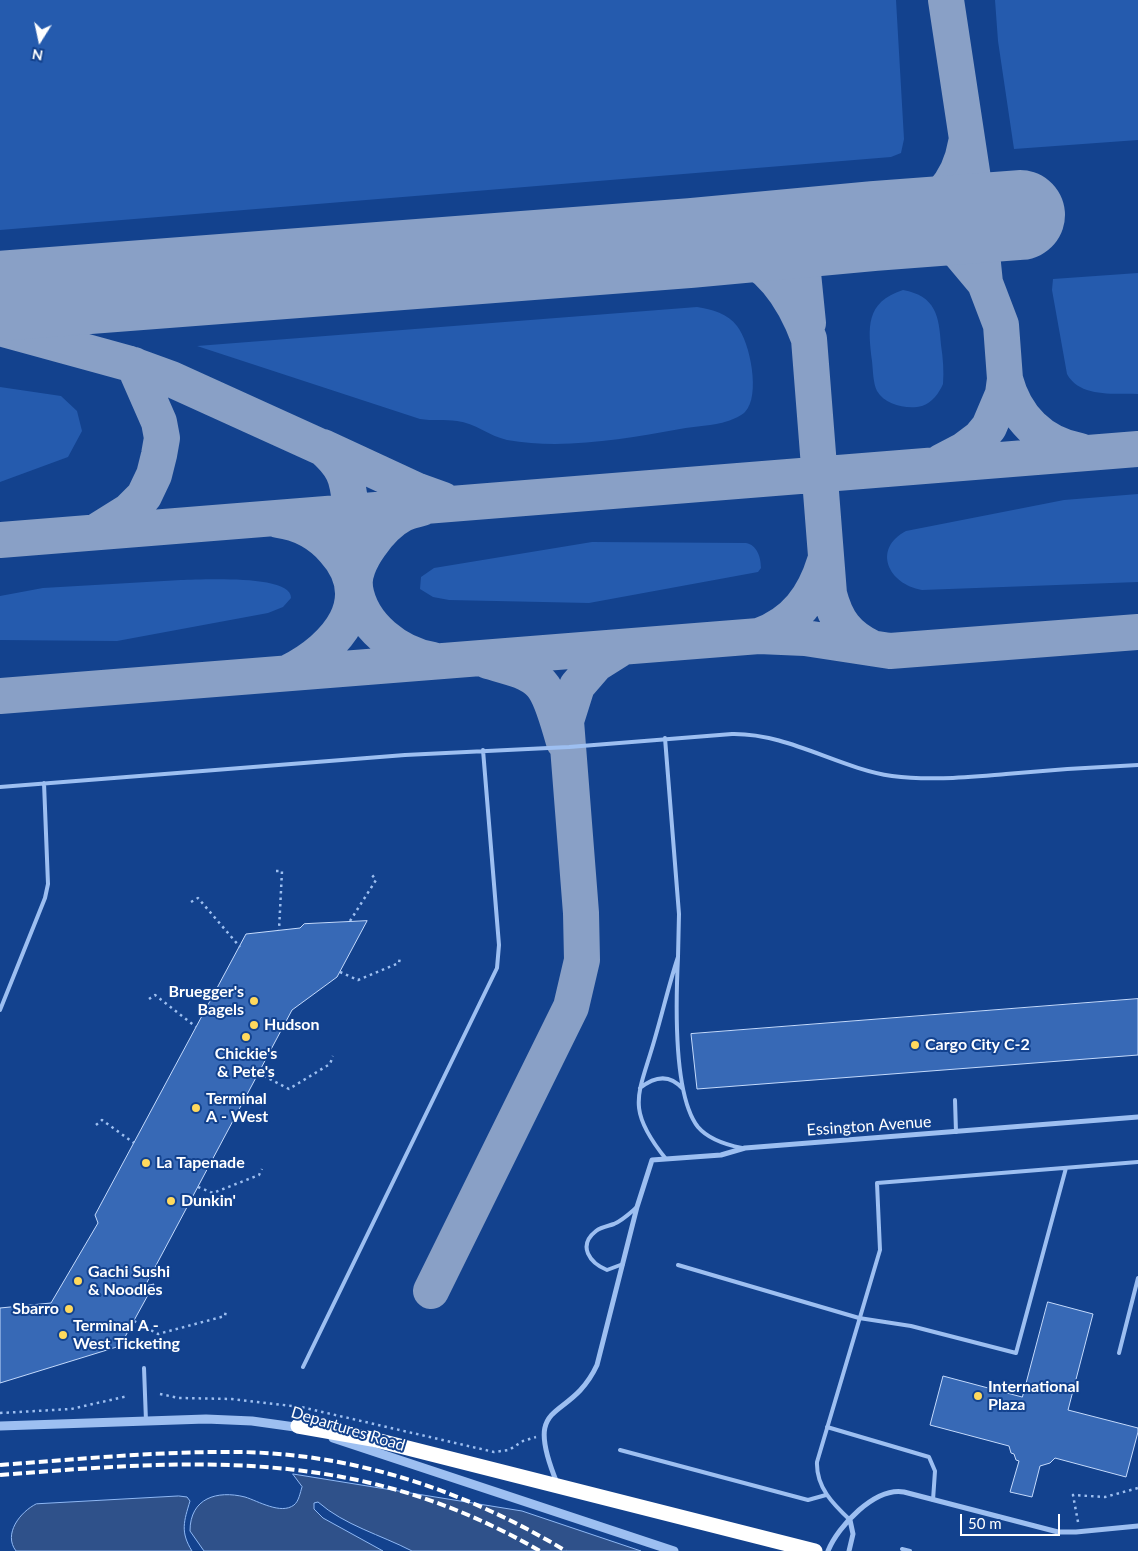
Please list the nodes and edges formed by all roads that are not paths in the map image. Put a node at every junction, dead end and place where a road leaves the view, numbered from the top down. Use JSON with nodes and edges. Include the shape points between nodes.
{"nodes":[{"id":1,"x":665,"y":738,"type":"junction"},
{"id":2,"x":483,"y":750,"type":"junction"},
{"id":3,"x":1138,"y":765,"type":"edge"},
{"id":4,"x":44,"y":783,"type":"junction"},
{"id":5,"x":0,"y":787,"type":"edge"},
{"id":6,"x":678,"y":957,"type":"junction"},
{"id":7,"x":0,"y":1010,"type":"edge"},
{"id":8,"x":640,"y":1088,"type":"junction"},
{"id":9,"x":683,"y":1090,"type":"junction"},
{"id":10,"x":955,"y":1100,"type":"dead end"},
{"id":11,"x":1138,"y":1117,"type":"edge"},
{"id":12,"x":956,"y":1132,"type":"junction"},
{"id":13,"x":745,"y":1148,"type":"junction"},
{"id":14,"x":666,"y":1159,"type":"junction"},
{"id":15,"x":1138,"y":1162,"type":"edge"},
{"id":16,"x":1066,"y":1168,"type":"junction"},
{"id":17,"x":637,"y":1207,"type":"junction"},
{"id":18,"x":624,"y":1264,"type":"junction"},
{"id":19,"x":678,"y":1265,"type":"dead end"},
{"id":20,"x":1138,"y":1278,"type":"edge"},
{"id":21,"x":860,"y":1318,"type":"junction"},
{"id":22,"x":1119,"y":1353,"type":"dead end"},
{"id":23,"x":144,"y":1368,"type":"dead end"},
{"id":24,"x":302,"y":1368,"type":"dead end"},
{"id":25,"x":146,"y":1421,"type":"junction"},
{"id":26,"x":0,"y":1426,"type":"edge"},
{"id":27,"x":298,"y":1426,"type":"junction"},
{"id":28,"x":827,"y":1427,"type":"junction"},
{"id":29,"x":620,"y":1450,"type":"dead end"},
{"id":30,"x":559,"y":1486,"type":"junction"},
{"id":31,"x":826,"y":1495,"type":"junction"},
{"id":32,"x":933,"y":1500,"type":"junction"},
{"id":33,"x":850,"y":1520,"type":"junction"},
{"id":34,"x":1138,"y":1526,"type":"edge"},
{"id":35,"x":902,"y":1549,"type":"dead end"},
{"id":36,"x":674,"y":1551,"type":"edge"},
{"id":37,"x":815,"y":1551,"type":"edge"},
{"id":38,"x":828,"y":1551,"type":"edge"},
{"id":39,"x":849,"y":1551,"type":"edge"},
{"id":40,"x":910,"y":1551,"type":"edge"}],
"edges":[{"from":1,"to":2,"type":"lane","via":[[569,747]]},
{"from":1,"to":3,"type":"lane","via":[[746,734],[775,739],[873,772],[913,778],[942,779]]},
{"from":1,"to":6,"type":"lane","via":[[679,914]]},
{"from":2,"to":4,"type":"lane"},
{"from":2,"to":24,"type":"lane","via":[[499,944],[498,968]]},
{"from":4,"to":5,"type":"lane"},
{"from":4,"to":7,"type":"lane","via":[[48,884]]},
{"from":6,"to":8,"type":"lane"},
{"from":6,"to":9,"type":"lane","via":[[676,1006]]},
{"from":8,"to":9,"type":"lane","via":[[650,1080],[661,1078],[673,1080]]},
{"from":8,"to":14,"type":"lane","via":[[639,1107],[644,1125]]},
{"from":9,"to":13,"type":"lane","via":[[693,1118],[703,1132],[727,1145]]},
{"from":10,"to":12,"type":"lane"},
{"from":11,"to":12,"type":"street","name":"Essington Avenue"},
{"from":12,"to":13,"type":"street","name":"Essington Avenue"},
{"from":13,"to":14,"type":"street","name":"Essington Avenue","via":[[721,1154]]},
{"from":14,"to":17,"type":"street","name":"Essington Avenue","via":[[652,1160]]},
{"from":15,"to":16,"type":"lane"},
{"from":16,"to":21,"type":"lane","via":[[877,1183],[880,1246]]},
{"from":16,"to":21,"type":"lane","via":[[1016,1353],[911,1326]]},
{"from":17,"to":18,"type":"street","name":"Essington Avenue"},
{"from":17,"to":18,"type":"lane","via":[[615,1223],[596,1230],[589,1238],[589,1260],[607,1270]]},
{"from":18,"to":30,"type":"street","name":"Essington Avenue","via":[[593,1373],[579,1392],[551,1414],[545,1427],[544,1450]]},
{"from":19,"to":21,"type":"lane"},
{"from":20,"to":22,"type":"lane"},
{"from":21,"to":28,"type":"lane"},
{"from":23,"to":25,"type":"lane"},
{"from":25,"to":26,"type":"street","name":"Departures Road"},
{"from":25,"to":27,"type":"street","name":"Departures Road","via":[[228,1420]]},
{"from":27,"to":30,"type":"highway","via":[[372,1439]]},
{"from":27,"to":36,"type":"street","name":"Departures Road"},
{"from":28,"to":31,"type":"lane","via":[[817,1467]]},
{"from":28,"to":32,"type":"lane","via":[[929,1457],[936,1471]]},
{"from":29,"to":31,"type":"lane","via":[[808,1500]]},
{"from":30,"to":37,"type":"highway"},
{"from":31,"to":33,"type":"lane"},
{"from":32,"to":33,"type":"street","via":[[887,1492]]},
{"from":32,"to":34,"type":"street","via":[[1058,1532]]},
{"from":33,"to":38,"type":"street","via":[[838,1532]]},
{"from":33,"to":39,"type":"street","via":[[853,1534]]},
{"from":35,"to":40,"type":"lane"}]}
